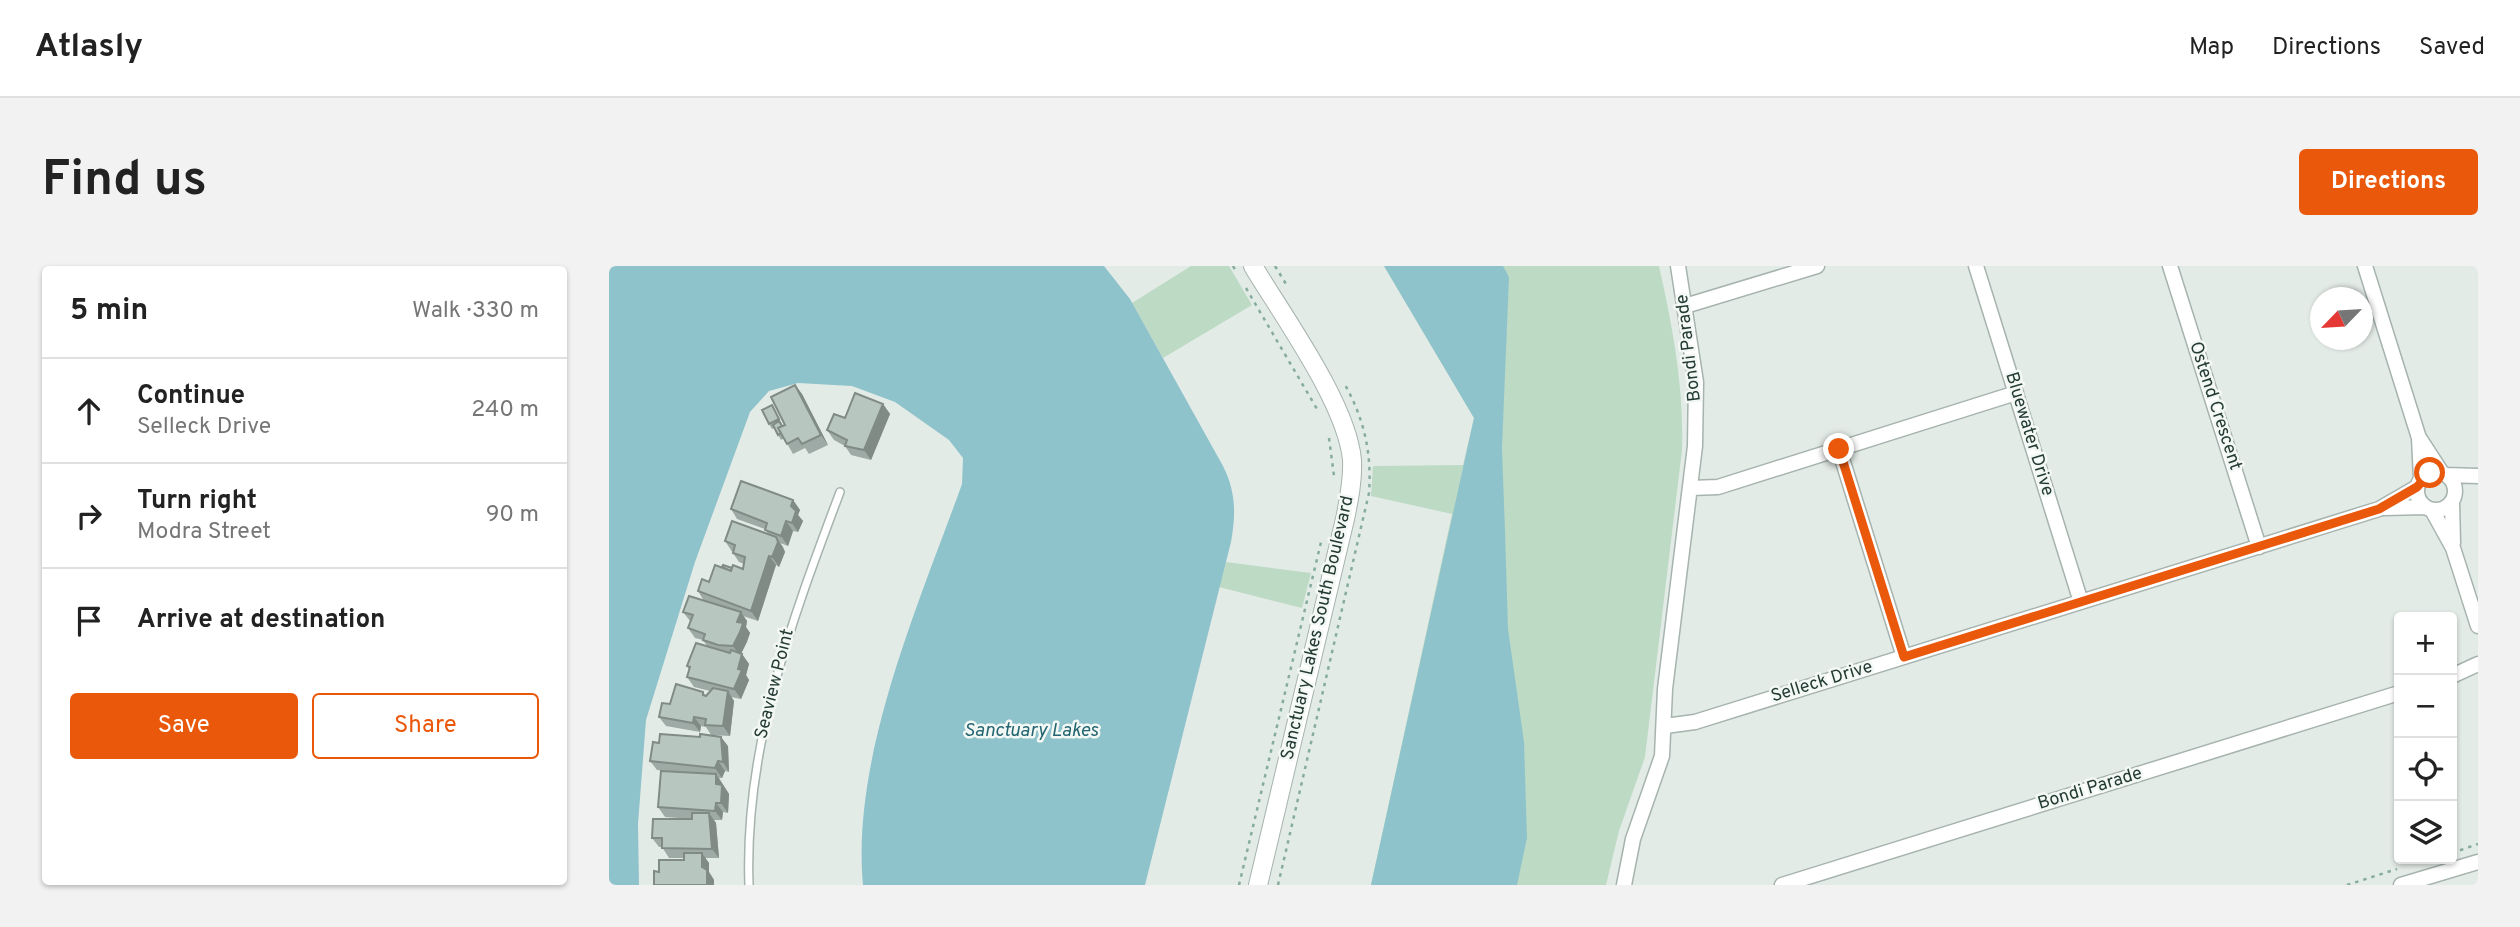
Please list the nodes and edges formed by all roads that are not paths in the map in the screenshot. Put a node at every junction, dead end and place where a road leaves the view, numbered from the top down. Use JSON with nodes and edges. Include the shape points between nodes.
{"nodes":[{"id":1,"x":1678,"y":266,"type":"edge"},
{"id":2,"x":1817,"y":266,"type":"edge"},
{"id":3,"x":1976,"y":266,"type":"edge"},
{"id":4,"x":2170,"y":266,"type":"edge"},
{"id":5,"x":2365,"y":266,"type":"edge"},
{"id":6,"x":1246,"y":271,"type":"edge"},
{"id":7,"x":1685,"y":306,"type":"junction"},
{"id":8,"x":2016,"y":393,"type":"junction"},
{"id":9,"x":2419,"y":438,"type":"junction"},
{"id":10,"x":1839,"y":449,"type":"junction"},
{"id":11,"x":2444,"y":474,"type":"junction"},
{"id":12,"x":2478,"y":476,"type":"edge"},
{"id":13,"x":2478,"y":482,"type":"edge"},
{"id":14,"x":2419,"y":483,"type":"junction"},
{"id":15,"x":1691,"y":488,"type":"junction"},
{"id":16,"x":840,"y":492,"type":"dead end"},
{"id":17,"x":2453,"y":499,"type":"junction"},
{"id":18,"x":2379,"y":509,"type":"junction"},
{"id":19,"x":2428,"y":509,"type":"junction"},
{"id":20,"x":2259,"y":547,"type":"junction"},
{"id":21,"x":2453,"y":548,"type":"junction"},
{"id":22,"x":2081,"y":602,"type":"junction"},
{"id":23,"x":2478,"y":626,"type":"edge"},
{"id":24,"x":1904,"y":657,"type":"junction"},
{"id":25,"x":2478,"y":664,"type":"edge"},
{"id":26,"x":2454,"y":675,"type":"edge"},
{"id":27,"x":2394,"y":695,"type":"edge"},
{"id":28,"x":1665,"y":726,"type":"junction"},
{"id":29,"x":2478,"y":862,"type":"edge"},
{"id":30,"x":749,"y":885,"type":"edge"},
{"id":31,"x":1258,"y":885,"type":"edge"},
{"id":32,"x":1624,"y":885,"type":"edge"},
{"id":33,"x":1781,"y":885,"type":"edge"},
{"id":34,"x":2401,"y":885,"type":"edge"}],
"edges":[{"from":1,"to":7,"type":"street","name":"Bondi Parade"},
{"from":2,"to":7,"type":"street"},
{"from":3,"to":8,"type":"street","name":"Bluewater Drive"},
{"from":4,"to":20,"type":"street","name":"Ostend Crescent"},
{"from":5,"to":9,"type":"street"},
{"from":6,"to":31,"type":"street","name":"Sanctuary Lakes South Boulevard","via":[[1335,405],[1352,460],[1345,519]]},
{"from":7,"to":15,"type":"street","name":"Bondi Parade","via":[[1696,382]]},
{"from":8,"to":10,"type":"street"},
{"from":8,"to":22,"type":"street","name":"Bluewater Drive"},
{"from":9,"to":11,"type":"street"},
{"from":9,"to":14,"type":"street"},
{"from":10,"to":15,"type":"street","via":[[1718,486]]},
{"from":10,"to":24,"type":"street"},
{"from":11,"to":12,"type":"street","name":"Selleck Drive"},
{"from":11,"to":14,"type":"street","name":"Selleck Drive","via":[[2430,473]]},
{"from":11,"to":17,"type":"street","via":[[2454,484]]},
{"from":13,"to":17,"type":"street","name":"Selleck Drive"},
{"from":14,"to":18,"type":"street","name":"Selleck Drive"},
{"from":14,"to":19,"type":"street","via":[[2418,498]]},
{"from":15,"to":28,"type":"street","name":"Bondi Parade","via":[[1665,689]]},
{"from":16,"to":30,"type":"lane","name":"Seaview Point","via":[[768,700],[751,812]]},
{"from":17,"to":19,"type":"street","name":"Selleck Drive","via":[[2443,509]]},
{"from":17,"to":21,"type":"street"},
{"from":18,"to":19,"type":"street","name":"Selleck Drive"},
{"from":18,"to":20,"type":"street","name":"Selleck Drive"},
{"from":19,"to":21,"type":"street"},
{"from":20,"to":22,"type":"street","name":"Selleck Drive"},
{"from":21,"to":23,"type":"street"},
{"from":22,"to":24,"type":"street","name":"Selleck Drive"},
{"from":24,"to":28,"type":"street","name":"Selleck Drive","via":[[1695,722]]},
{"from":25,"to":26,"type":"street"},
{"from":27,"to":33,"type":"street","name":"Bondi Parade"},
{"from":28,"to":32,"type":"street","name":"Bondi Parade","via":[[1662,756],[1633,839]]},
{"from":29,"to":34,"type":"street"}]}
